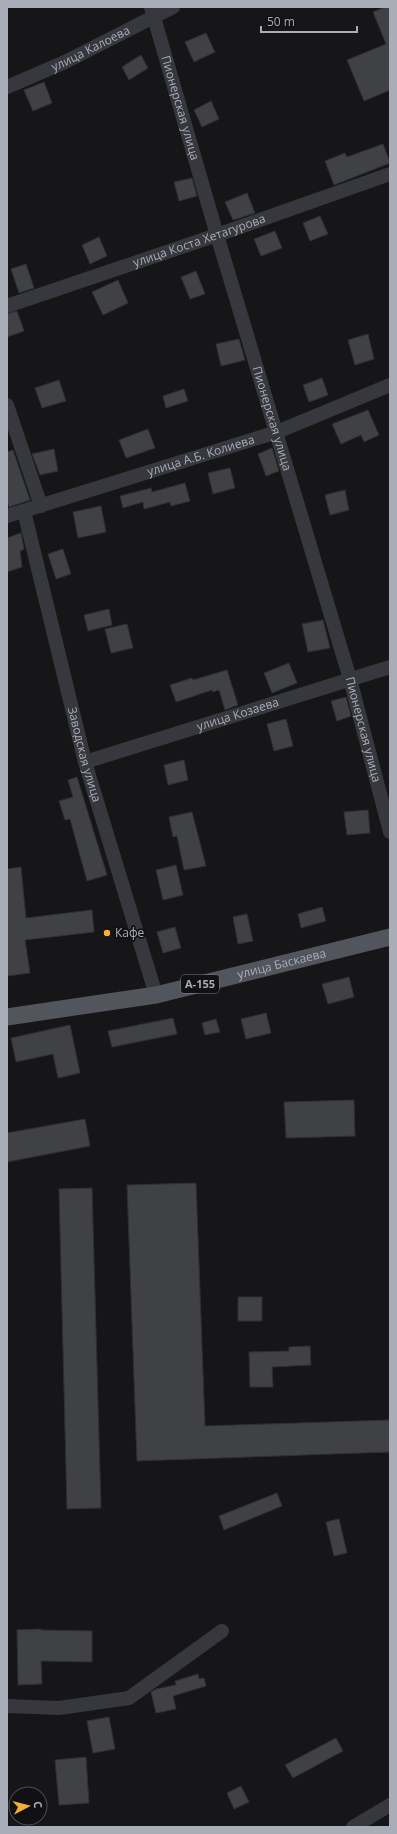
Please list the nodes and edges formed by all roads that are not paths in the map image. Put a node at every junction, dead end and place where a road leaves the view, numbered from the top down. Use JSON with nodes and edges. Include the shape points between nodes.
{"nodes":[{"id":1,"x":173,"y":7,"type":"edge"},
{"id":2,"x":152,"y":11,"type":"edge"},
{"id":3,"x":7,"y":87,"type":"edge"},
{"id":4,"x":390,"y":174,"type":"edge"},
{"id":5,"x":216,"y":235,"type":"junction"},
{"id":6,"x":7,"y":306,"type":"edge"},
{"id":7,"x":390,"y":385,"type":"edge"},
{"id":8,"x":7,"y":405,"type":"edge"},
{"id":9,"x":277,"y":432,"type":"junction"},
{"id":10,"x":41,"y":506,"type":"junction"},
{"id":11,"x":24,"y":511,"type":"junction"},
{"id":12,"x":7,"y":516,"type":"edge"},
{"id":13,"x":390,"y":667,"type":"edge"},
{"id":14,"x":350,"y":679,"type":"junction"},
{"id":15,"x":85,"y":762,"type":"junction"},
{"id":16,"x":390,"y":832,"type":"edge"},
{"id":17,"x":390,"y":937,"type":"edge"},
{"id":18,"x":156,"y":995,"type":"junction"},
{"id":19,"x":7,"y":1017,"type":"edge"},
{"id":20,"x":222,"y":1631,"type":"dead end"},
{"id":21,"x":7,"y":1706,"type":"edge"},
{"id":22,"x":390,"y":1805,"type":"edge"},
{"id":23,"x":353,"y":1827,"type":"edge"}],
"edges":[{"from":1,"to":2,"type":"street","name":"улица Калоева"},
{"from":2,"to":3,"type":"street","name":"улица Калоева","via":[[64,62]]},
{"from":2,"to":5,"type":"street","name":"Пионерская улица"},
{"from":4,"to":5,"type":"street","name":"улица Коста Хетагурова"},
{"from":5,"to":6,"type":"street","name":"улица Коста Хетагурова"},
{"from":5,"to":9,"type":"street","name":"Пионерская улица"},
{"from":7,"to":9,"type":"street","name":"улица А.Б. Колиева"},
{"from":8,"to":10,"type":"street"},
{"from":9,"to":10,"type":"street","name":"улица А.Б. Колиева"},
{"from":9,"to":14,"type":"street","name":"Пионерская улица"},
{"from":10,"to":11,"type":"street","name":"улица А.Б. Колиева"},
{"from":11,"to":12,"type":"street","name":"улица А.Б. Колиева"},
{"from":11,"to":15,"type":"street","name":"Заводская улица"},
{"from":13,"to":14,"type":"street","name":"улица Козаева"},
{"from":14,"to":15,"type":"street","name":"улица Козаева"},
{"from":14,"to":16,"type":"street","name":"Пионерская улица"},
{"from":15,"to":18,"type":"street","name":"Заводская улица"},
{"from":17,"to":18,"type":"main road","name":"улица Баскаева","number":"А-155"},
{"from":18,"to":19,"type":"main road","name":"улица Баскаева","number":"А-155"},
{"from":20,"to":21,"type":"street","via":[[129,1698],[59,1708]]},
{"from":22,"to":23,"type":"street"}]}
